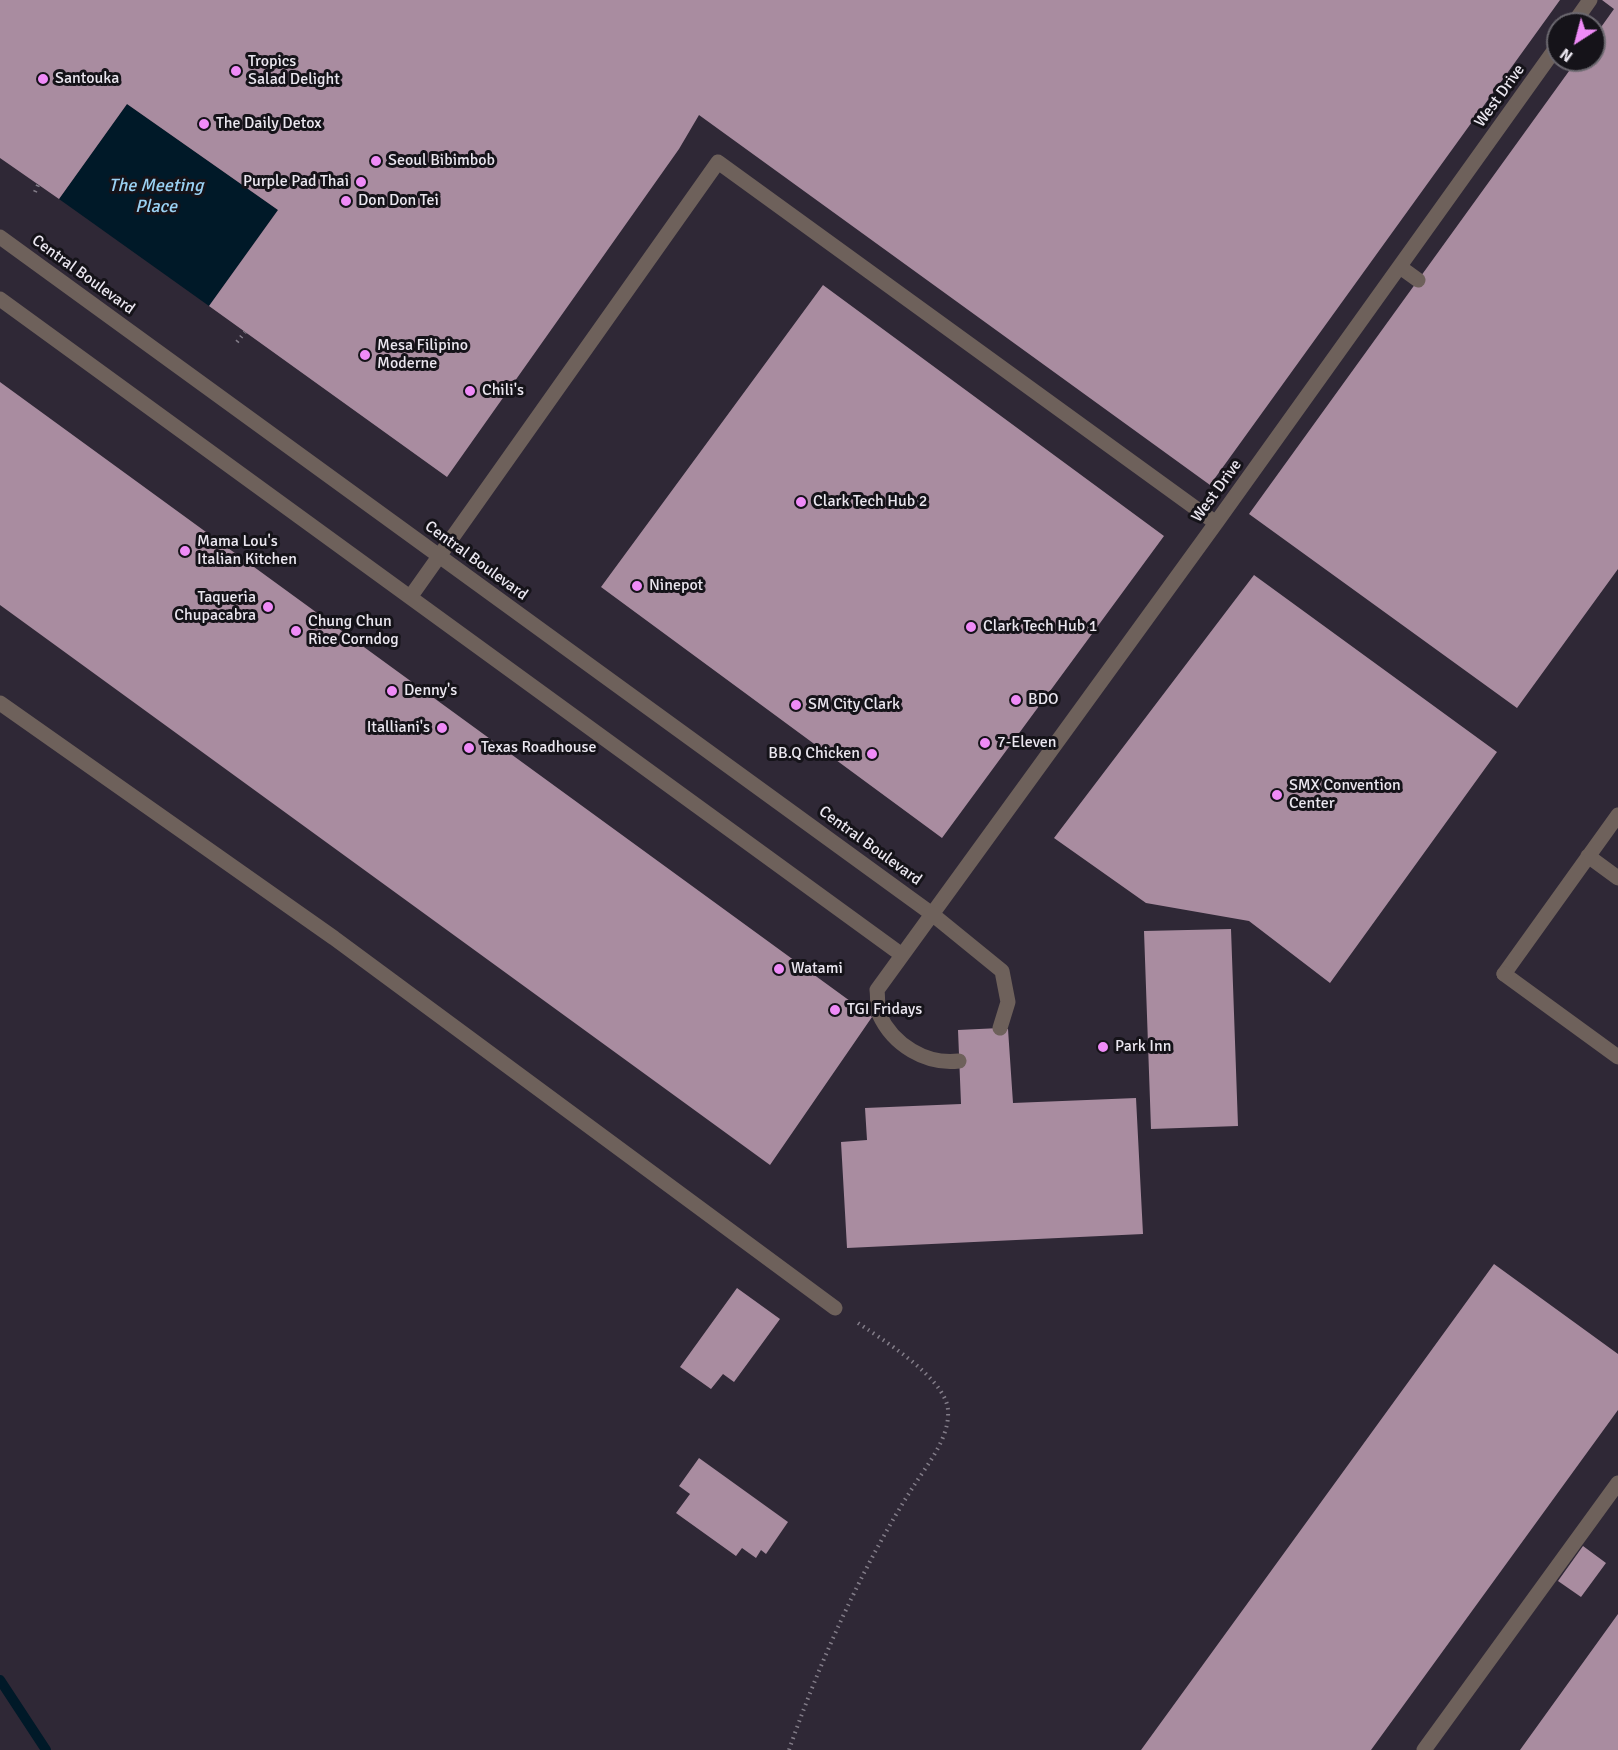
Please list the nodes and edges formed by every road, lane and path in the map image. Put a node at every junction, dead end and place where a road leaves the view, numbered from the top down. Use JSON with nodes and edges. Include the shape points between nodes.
{"nodes":[{"id":1,"x":1546,"y":62,"type":"edge"},
{"id":2,"x":39,"y":185,"type":"dead end"},
{"id":3,"x":34,"y":192,"type":"dead end"},
{"id":4,"x":0,"y":237,"type":"edge"},
{"id":5,"x":1400,"y":267,"type":"junction"},
{"id":6,"x":1418,"y":280,"type":"dead end"},
{"id":7,"x":0,"y":298,"type":"edge"},
{"id":8,"x":245,"y":332,"type":"dead end"},
{"id":9,"x":237,"y":342,"type":"dead end"},
{"id":10,"x":1216,"y":523,"type":"junction"},
{"id":11,"x":440,"y":558,"type":"junction"},
{"id":12,"x":411,"y":596,"type":"junction"},
{"id":13,"x":0,"y":703,"type":"edge"},
{"id":14,"x":1618,"y":815,"type":"edge"},
{"id":15,"x":1588,"y":856,"type":"junction"},
{"id":16,"x":1618,"y":878,"type":"edge"},
{"id":17,"x":932,"y":914,"type":"junction"},
{"id":18,"x":902,"y":955,"type":"junction"},
{"id":19,"x":1000,"y":1028,"type":"dead end"},
{"id":20,"x":1618,"y":1057,"type":"edge"},
{"id":21,"x":959,"y":1060,"type":"dead end"},
{"id":22,"x":835,"y":1308,"type":"joint"},
{"id":23,"x":1618,"y":1483,"type":"edge"},
{"id":24,"x":789,"y":1750,"type":"edge"},
{"id":25,"x":1424,"y":1750,"type":"edge"}],
"edges":[{"from":1,"to":5,"type":"street","name":"West Drive"},
{"from":2,"to":3,"type":"path"},
{"from":4,"to":11,"type":"street","name":"Central Boulevard"},
{"from":5,"to":6,"type":"street"},
{"from":5,"to":10,"type":"street","name":"West Drive"},
{"from":7,"to":12,"type":"street"},
{"from":8,"to":9,"type":"path"},
{"from":10,"to":11,"type":"street","via":[[718,162]]},
{"from":10,"to":17,"type":"street","name":"West Drive"},
{"from":11,"to":12,"type":"street"},
{"from":11,"to":17,"type":"street","name":"Central Boulevard"},
{"from":12,"to":18,"type":"street"},
{"from":13,"to":22,"type":"street","via":[[334,938]]},
{"from":14,"to":15,"type":"street"},
{"from":15,"to":16,"type":"street"},
{"from":15,"to":20,"type":"street","via":[[1504,974]]},
{"from":17,"to":18,"type":"street","name":"West Drive"},
{"from":17,"to":19,"type":"street","name":"Central Boulevard","via":[[1002,971],[1008,1002]]},
{"from":18,"to":21,"type":"street","name":"West Drive","via":[[877,990],[879,1013],[896,1039],[926,1059]]},
{"from":22,"to":24,"type":"path","via":[[903,1353],[935,1383],[948,1409],[944,1437],[895,1514],[802,1711]]},
{"from":23,"to":25,"type":"street"}]}
